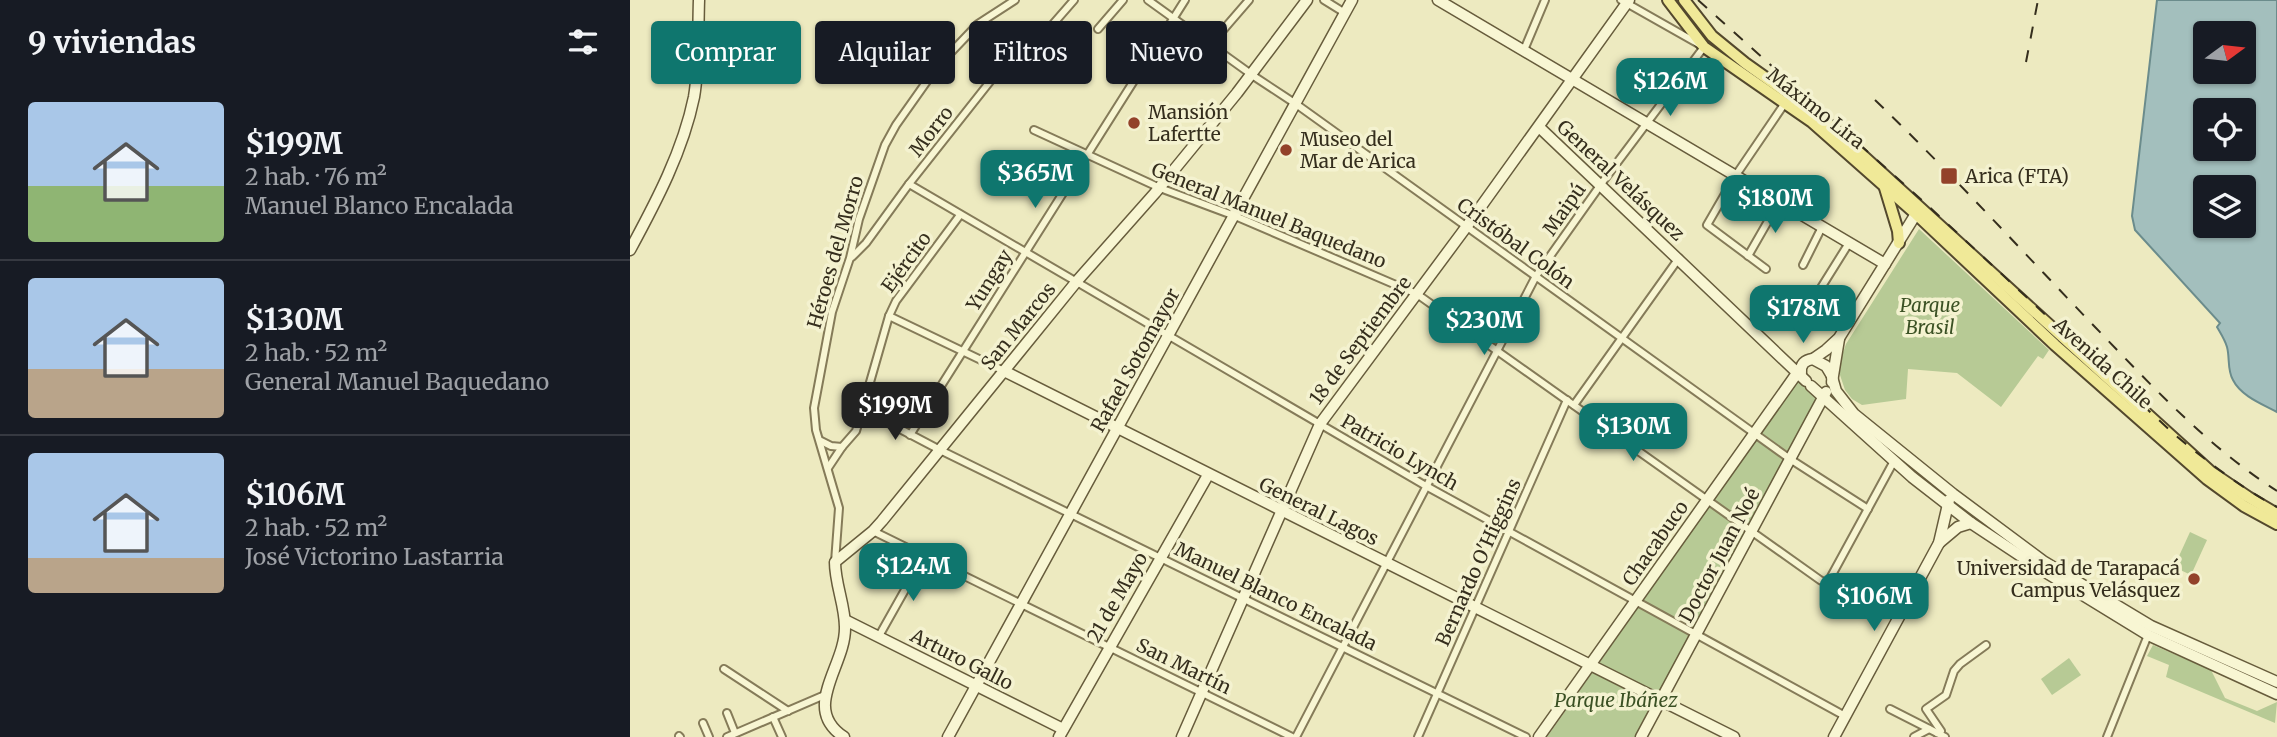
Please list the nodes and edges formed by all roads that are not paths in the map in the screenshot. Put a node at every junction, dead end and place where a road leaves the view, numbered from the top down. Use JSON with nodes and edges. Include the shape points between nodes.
{"nodes":[{"id":1,"x":699,"y":0,"type":"edge"},
{"id":2,"x":1015,"y":0,"type":"edge"},
{"id":3,"x":1074,"y":0,"type":"edge"},
{"id":4,"x":1123,"y":0,"type":"edge"},
{"id":5,"x":1148,"y":0,"type":"edge"},
{"id":6,"x":1185,"y":0,"type":"edge"},
{"id":7,"x":1249,"y":0,"type":"edge"},
{"id":8,"x":1307,"y":0,"type":"edge"},
{"id":9,"x":1324,"y":0,"type":"edge"},
{"id":10,"x":1352,"y":0,"type":"edge"},
{"id":11,"x":1438,"y":0,"type":"edge"},
{"id":12,"x":1545,"y":0,"type":"edge"},
{"id":13,"x":1668,"y":0,"type":"edge"},
{"id":14,"x":1684,"y":0,"type":"edge"},
{"id":15,"x":1626,"y":1,"type":"edge"},
{"id":16,"x":1345,"y":13,"type":"junction"},
{"id":17,"x":1173,"y":17,"type":"junction"},
{"id":18,"x":1179,"y":21,"type":"edge"},
{"id":19,"x":1227,"y":25,"type":"edge"},
{"id":20,"x":1098,"y":29,"type":"dead end"},
{"id":21,"x":1704,"y":47,"type":"junction"},
{"id":22,"x":1524,"y":50,"type":"junction"},
{"id":23,"x":1227,"y":56,"type":"edge"},
{"id":24,"x":1250,"y":74,"type":"junction"},
{"id":25,"x":1574,"y":79,"type":"junction"},
{"id":26,"x":1785,"y":103,"type":"junction"},
{"id":27,"x":1296,"y":104,"type":"junction"},
{"id":28,"x":1647,"y":122,"type":"junction"},
{"id":29,"x":1539,"y":127,"type":"junction"},
{"id":30,"x":1034,"y":130,"type":"dead end"},
{"id":31,"x":1087,"y":154,"type":"junction"},
{"id":32,"x":1736,"y":176,"type":"junction"},
{"id":33,"x":909,"y":184,"type":"junction"},
{"id":34,"x":1601,"y":185,"type":"junction"},
{"id":35,"x":1884,"y":186,"type":"junction"},
{"id":36,"x":1160,"y":188,"type":"junction"},
{"id":37,"x":1779,"y":202,"type":"junction"},
{"id":38,"x":1918,"y":211,"type":"junction"},
{"id":39,"x":960,"y":215,"type":"junction"},
{"id":40,"x":1235,"y":216,"type":"junction"},
{"id":41,"x":1467,"y":226,"type":"junction"},
{"id":42,"x":1822,"y":227,"type":"junction"},
{"id":43,"x":1849,"y":243,"type":"junction"},
{"id":44,"x":1899,"y":243,"type":"junction"},
{"id":45,"x":630,"y":250,"type":"edge"},
{"id":46,"x":1026,"y":251,"type":"junction"},
{"id":47,"x":1748,"y":256,"type":"junction"},
{"id":48,"x":850,"y":258,"type":"junction"},
{"id":49,"x":1679,"y":258,"type":"junction"},
{"id":50,"x":1885,"y":264,"type":"junction"},
{"id":51,"x":1803,"y":265,"type":"dead end"},
{"id":52,"x":1766,"y":270,"type":"dead end"},
{"id":53,"x":1536,"y":276,"type":"junction"},
{"id":54,"x":1077,"y":281,"type":"junction"},
{"id":55,"x":1819,"y":291,"type":"dead end"},
{"id":56,"x":1417,"y":293,"type":"junction"},
{"id":57,"x":889,"y":316,"type":"junction"},
{"id":58,"x":1169,"y":335,"type":"junction"},
{"id":59,"x":1622,"y":338,"type":"junction"},
{"id":60,"x":1839,"y":338,"type":"junction"},
{"id":61,"x":963,"y":350,"type":"junction"},
{"id":62,"x":1498,"y":351,"type":"junction"},
{"id":63,"x":1813,"y":359,"type":"junction"},
{"id":64,"x":1799,"y":371,"type":"junction"},
{"id":65,"x":1004,"y":372,"type":"junction"},
{"id":66,"x":1832,"y":376,"type":"junction"},
{"id":67,"x":1825,"y":393,"type":"junction"},
{"id":68,"x":1567,"y":400,"type":"junction"},
{"id":69,"x":1574,"y":405,"type":"junction"},
{"id":70,"x":862,"y":409,"type":"junction"},
{"id":71,"x":1320,"y":424,"type":"junction"},
{"id":72,"x":1117,"y":429,"type":"junction"},
{"id":73,"x":1754,"y":433,"type":"junction"},
{"id":74,"x":909,"y":435,"type":"junction"},
{"id":75,"x":818,"y":438,"type":"junction"},
{"id":76,"x":842,"y":447,"type":"junction"},
{"id":77,"x":940,"y":450,"type":"junction"},
{"id":78,"x":1790,"y":459,"type":"junction"},
{"id":79,"x":1894,"y":461,"type":"junction"},
{"id":80,"x":828,"y":468,"type":"junction"},
{"id":81,"x":1208,"y":475,"type":"junction"},
{"id":82,"x":1426,"y":486,"type":"junction"},
{"id":83,"x":2240,"y":497,"type":"junction"},
{"id":84,"x":1950,"y":498,"type":"junction"},
{"id":85,"x":1708,"y":499,"type":"junction"},
{"id":86,"x":1868,"y":509,"type":"junction"},
{"id":87,"x":1281,"y":511,"type":"junction"},
{"id":88,"x":1070,"y":514,"type":"junction"},
{"id":89,"x":2277,"y":514,"type":"edge"},
{"id":90,"x":1971,"y":523,"type":"junction"},
{"id":91,"x":2277,"y":524,"type":"edge"},
{"id":92,"x":1752,"y":530,"type":"junction"},
{"id":93,"x":873,"y":531,"type":"junction"},
{"id":94,"x":1509,"y":532,"type":"junction"},
{"id":95,"x":1938,"y":543,"type":"junction"},
{"id":96,"x":923,"y":556,"type":"junction"},
{"id":97,"x":1160,"y":557,"type":"junction"},
{"id":98,"x":835,"y":562,"type":"junction"},
{"id":99,"x":1386,"y":563,"type":"junction"},
{"id":100,"x":1827,"y":584,"type":"junction"},
{"id":101,"x":1243,"y":598,"type":"junction"},
{"id":102,"x":1635,"y":601,"type":"junction"},
{"id":103,"x":1021,"y":604,"type":"junction"},
{"id":104,"x":1906,"y":606,"type":"junction"},
{"id":105,"x":1475,"y":608,"type":"junction"},
{"id":106,"x":845,"y":620,"type":"junction"},
{"id":107,"x":1696,"y":634,"type":"junction"},
{"id":108,"x":2148,"y":635,"type":"junction"},
{"id":109,"x":879,"y":636,"type":"junction"},
{"id":110,"x":1986,"y":645,"type":"dead end"},
{"id":111,"x":1343,"y":646,"type":"junction"},
{"id":112,"x":1108,"y":647,"type":"junction"},
{"id":113,"x":1589,"y":665,"type":"junction"},
{"id":114,"x":724,"y":669,"type":"dead end"},
{"id":115,"x":2277,"y":682,"type":"edge"},
{"id":116,"x":976,"y":686,"type":"junction"},
{"id":117,"x":1202,"y":693,"type":"junction"},
{"id":118,"x":827,"y":694,"type":"junction"},
{"id":119,"x":1438,"y":694,"type":"junction"},
{"id":120,"x":2277,"y":694,"type":"edge"},
{"id":121,"x":1661,"y":700,"type":"junction"},
{"id":122,"x":1890,"y":709,"type":"dead end"},
{"id":123,"x":788,"y":711,"type":"junction"},
{"id":124,"x":727,"y":713,"type":"dead end"},
{"id":125,"x":1845,"y":716,"type":"junction"},
{"id":126,"x":773,"y":717,"type":"junction"},
{"id":127,"x":703,"y":723,"type":"dead end"},
{"id":128,"x":1929,"y":729,"type":"junction"},
{"id":129,"x":735,"y":733,"type":"junction"},
{"id":130,"x":1937,"y":733,"type":"junction"},
{"id":131,"x":1063,"y":734,"type":"edge"},
{"id":132,"x":709,"y":737,"type":"edge"},
{"id":133,"x":727,"y":737,"type":"edge"},
{"id":134,"x":782,"y":737,"type":"edge"},
{"id":135,"x":844,"y":737,"type":"edge"},
{"id":136,"x":948,"y":737,"type":"edge"},
{"id":137,"x":1182,"y":737,"type":"edge"},
{"id":138,"x":1294,"y":737,"type":"edge"},
{"id":139,"x":1418,"y":737,"type":"edge"},
{"id":140,"x":1526,"y":737,"type":"edge"},
{"id":141,"x":1539,"y":737,"type":"edge"},
{"id":142,"x":1641,"y":737,"type":"edge"},
{"id":143,"x":1734,"y":737,"type":"edge"},
{"id":144,"x":1834,"y":737,"type":"edge"},
{"id":145,"x":1914,"y":737,"type":"edge"},
{"id":146,"x":1945,"y":737,"type":"edge"},
{"id":147,"x":2107,"y":737,"type":"edge"}],
"edges":[{"from":1,"to":45,"type":"street","via":[[694,95],[678,148]]},
{"from":2,"to":48,"type":"street","name":"Héroes del Morro","via":[[968,33],[896,125],[877,164]]},
{"from":3,"to":33,"type":"street","name":"Morro","via":[[1033,47],[992,79]]},
{"from":4,"to":20,"type":"street"},
{"from":5,"to":17,"type":"street","name":"Cristóbal Colón"},
{"from":6,"to":17,"type":"street","name":"Yungay"},
{"from":7,"to":19,"type":"street"},
{"from":8,"to":24,"type":"street","name":"San Marcos"},
{"from":9,"to":16,"type":"street"},
{"from":10,"to":16,"type":"street","name":"Rafael Sotomayor"},
{"from":11,"to":22,"type":"street"},
{"from":12,"to":22,"type":"street"},
{"from":13,"to":21,"type":"main road","name":"Máximo Lira"},
{"from":14,"to":38,"type":"main road","name":"Máximo Lira","via":[[1712,36],[1817,114]]},
{"from":15,"to":21,"type":"street"},
{"from":15,"to":25,"type":"street","name":"18 de Septiembre"},
{"from":16,"to":27,"type":"street","name":"Rafael Sotomayor"},
{"from":17,"to":18,"type":"street","name":"Cristóbal Colón"},
{"from":17,"to":31,"type":"street","name":"Yungay"},
{"from":21,"to":26,"type":"main road","name":"Máximo Lira"},
{"from":21,"to":28,"type":"street","name":"Maipú"},
{"from":22,"to":25,"type":"street"},
{"from":23,"to":24,"type":"street","name":"Cristóbal Colón"},
{"from":24,"to":27,"type":"street","name":"Cristóbal Colón"},
{"from":24,"to":36,"type":"street","name":"San Marcos"},
{"from":25,"to":28,"type":"street"},
{"from":25,"to":29,"type":"street","name":"18 de Septiembre"},
{"from":26,"to":32,"type":"street"},
{"from":26,"to":35,"type":"main road","name":"Máximo Lira"},
{"from":27,"to":40,"type":"street","name":"Rafael Sotomayor"},
{"from":27,"to":41,"type":"street","name":"Cristóbal Colón"},
{"from":28,"to":32,"type":"street"},
{"from":28,"to":34,"type":"street","name":"Maipú"},
{"from":29,"to":34,"type":"street","name":"General Velásquez"},
{"from":29,"to":41,"type":"street","name":"18 de Septiembre"},
{"from":30,"to":31,"type":"street","name":"General Manuel Baquedano"},
{"from":31,"to":36,"type":"street","name":"General Manuel Baquedano"},
{"from":31,"to":46,"type":"street","name":"Yungay"},
{"from":32,"to":37,"type":"street"},
{"from":32,"to":47,"type":"street","via":[[1707,225]]},
{"from":33,"to":39,"type":"street","name":"Patricio Lynch"},
{"from":33,"to":48,"type":"street","name":"Morro"},
{"from":34,"to":49,"type":"street","name":"General Velásquez"},
{"from":34,"to":53,"type":"street","name":"Maipú"},
{"from":35,"to":38,"type":"main road","name":"Máximo Lira"},
{"from":35,"to":44,"type":"main road"},
{"from":36,"to":40,"type":"street","name":"General Manuel Baquedano"},
{"from":36,"to":54,"type":"street","name":"San Marcos"},
{"from":37,"to":42,"type":"street"},
{"from":37,"to":47,"type":"street"},
{"from":38,"to":44,"type":"street"},
{"from":38,"to":83,"type":"main road","name":"Avenida Chile","via":[[2207,479]]},
{"from":39,"to":46,"type":"street","name":"Patricio Lynch"},
{"from":39,"to":57,"type":"street","name":"Ejército"},
{"from":40,"to":56,"type":"street","name":"General Manuel Baquedano"},
{"from":40,"to":58,"type":"street","name":"Rafael Sotomayor"},
{"from":41,"to":53,"type":"street","name":"Cristóbal Colón"},
{"from":41,"to":56,"type":"street","name":"18 de Septiembre"},
{"from":42,"to":43,"type":"street"},
{"from":42,"to":51,"type":"street"},
{"from":43,"to":50,"type":"street"},
{"from":43,"to":55,"type":"street"},
{"from":44,"to":50,"type":"street"},
{"from":46,"to":54,"type":"street","name":"Patricio Lynch"},
{"from":46,"to":61,"type":"street","name":"Yungay"},
{"from":47,"to":52,"type":"street"},
{"from":48,"to":75,"type":"street","name":"Héroes del Morro","via":[[822,357],[814,408]]},
{"from":49,"to":59,"type":"street"},
{"from":49,"to":64,"type":"street","name":"General Velásquez"},
{"from":50,"to":60,"type":"street"},
{"from":53,"to":59,"type":"street","name":"Cristóbal Colón"},
{"from":53,"to":62,"type":"street","name":"Maipú"},
{"from":54,"to":58,"type":"street","name":"Patricio Lynch"},
{"from":54,"to":65,"type":"street","name":"San Marcos"},
{"from":56,"to":62,"type":"street","name":"General Manuel Baquedano"},
{"from":56,"to":71,"type":"street","name":"18 de Septiembre"},
{"from":57,"to":61,"type":"street","name":"General Lagos"},
{"from":57,"to":70,"type":"street","name":"Ejército"},
{"from":58,"to":71,"type":"street","name":"Patricio Lynch"},
{"from":58,"to":72,"type":"street","name":"Rafael Sotomayor"},
{"from":59,"to":69,"type":"street"},
{"from":59,"to":73,"type":"street","name":"Cristóbal Colón"},
{"from":60,"to":63,"type":"street"},
{"from":60,"to":66,"type":"street"},
{"from":61,"to":65,"type":"street","name":"General Lagos"},
{"from":61,"to":74,"type":"street","name":"Yungay"},
{"from":62,"to":68,"type":"street","name":"General Manuel Baquedano"},
{"from":62,"to":82,"type":"street","name":"Maipú"},
{"from":63,"to":64,"type":"street","via":[[1804,362]]},
{"from":63,"to":66,"type":"street"},
{"from":64,"to":67,"type":"street"},
{"from":64,"to":73,"type":"street","name":"Chacabuco"},
{"from":65,"to":72,"type":"street","name":"General Lagos"},
{"from":65,"to":77,"type":"street","name":"San Marcos"},
{"from":66,"to":67,"type":"street"},
{"from":66,"to":84,"type":"street","via":[[1839,398],[1854,414]]},
{"from":67,"to":78,"type":"street","name":"Doctor Juan Noé"},
{"from":67,"to":79,"type":"street"},
{"from":68,"to":69,"type":"street","name":"General Manuel Baquedano"},
{"from":68,"to":94,"type":"street","name":"Bernardo O'Higgins"},
{"from":69,"to":85,"type":"street","name":"General Manuel Baquedano"},
{"from":70,"to":74,"type":"street","name":"Manuel Blanco Encalada"},
{"from":70,"to":76,"type":"street","name":"Ejército","via":[[856,431]]},
{"from":71,"to":82,"type":"street","name":"Patricio Lynch"},
{"from":71,"to":87,"type":"street","name":"18 de Septiembre"},
{"from":72,"to":81,"type":"street","name":"General Lagos"},
{"from":72,"to":88,"type":"street","name":"Rafael Sotomayor"},
{"from":73,"to":78,"type":"street","name":"Cristóbal Colón"},
{"from":73,"to":85,"type":"street","name":"Chacabuco"},
{"from":74,"to":77,"type":"street","name":"Manuel Blanco Encalada"},
{"from":75,"to":76,"type":"street"},
{"from":75,"to":80,"type":"street","name":"Héroes del Morro"},
{"from":76,"to":80,"type":"street","name":"Ejército"},
{"from":77,"to":88,"type":"street","name":"Manuel Blanco Encalada"},
{"from":77,"to":93,"type":"street","name":"San Marcos"},
{"from":78,"to":86,"type":"street","name":"Cristóbal Colón"},
{"from":78,"to":92,"type":"street","name":"Doctor Juan Noé"},
{"from":79,"to":84,"type":"street"},
{"from":79,"to":86,"type":"street"},
{"from":80,"to":98,"type":"street","name":"Héroes del Morro","via":[[839,508]]},
{"from":81,"to":87,"type":"street","name":"General Lagos"},
{"from":81,"to":97,"type":"street","name":"21 de Mayo"},
{"from":82,"to":94,"type":"street","name":"Patricio Lynch"},
{"from":82,"to":99,"type":"street","name":"Maipú"},
{"from":83,"to":89,"type":"main road","name":"Avenida Chile"},
{"from":83,"to":91,"type":"main road","name":"Avenida Chile"},
{"from":84,"to":90,"type":"street"},
{"from":84,"to":95,"type":"street"},
{"from":84,"to":115,"type":"street","via":[[2149,625]]},
{"from":85,"to":92,"type":"street","name":"General Manuel Baquedano"},
{"from":85,"to":102,"type":"street","name":"Chacabuco"},
{"from":86,"to":100,"type":"street"},
{"from":87,"to":99,"type":"street","name":"General Lagos"},
{"from":87,"to":101,"type":"street","name":"18 de Septiembre"},
{"from":88,"to":97,"type":"street","name":"Manuel Blanco Encalada"},
{"from":88,"to":103,"type":"street","name":"Rafael Sotomayor"},
{"from":90,"to":95,"type":"street"},
{"from":90,"to":108,"type":"street"},
{"from":92,"to":100,"type":"street","name":"General Manuel Baquedano"},
{"from":92,"to":107,"type":"street","name":"Doctor Juan Noé"},
{"from":93,"to":96,"type":"street","name":"San Martín"},
{"from":93,"to":98,"type":"street","name":"San Marcos"},
{"from":94,"to":102,"type":"street","name":"Patricio Lynch"},
{"from":94,"to":105,"type":"street","name":"Bernardo O'Higgins"},
{"from":95,"to":104,"type":"street"},
{"from":96,"to":103,"type":"street","name":"San Martín"},
{"from":96,"to":109,"type":"street"},
{"from":97,"to":101,"type":"street","name":"Manuel Blanco Encalada"},
{"from":97,"to":112,"type":"street","name":"21 de Mayo"},
{"from":98,"to":106,"type":"street"},
{"from":99,"to":105,"type":"street","name":"General Lagos"},
{"from":99,"to":111,"type":"street","name":"Maipú"},
{"from":100,"to":104,"type":"street","via":[[1873,588]]},
{"from":101,"to":111,"type":"street","name":"Manuel Blanco Encalada"},
{"from":101,"to":117,"type":"street","name":"18 de Septiembre"},
{"from":102,"to":107,"type":"street","name":"Patricio Lynch"},
{"from":102,"to":113,"type":"street","name":"Chacabuco"},
{"from":103,"to":112,"type":"street","name":"San Martín"},
{"from":103,"to":116,"type":"street","name":"Rafael Sotomayor"},
{"from":104,"to":125,"type":"street"},
{"from":105,"to":113,"type":"street","name":"General Lagos"},
{"from":105,"to":119,"type":"street","name":"Bernardo O'Higgins"},
{"from":106,"to":109,"type":"street","name":"Arturo Gallo"},
{"from":106,"to":118,"type":"street"},
{"from":107,"to":121,"type":"street","name":"Doctor Juan Noé"},
{"from":107,"to":125,"type":"street","name":"Patricio Lynch"},
{"from":108,"to":120,"type":"street"},
{"from":108,"to":147,"type":"street"},
{"from":109,"to":116,"type":"street","name":"Arturo Gallo"},
{"from":110,"to":130,"type":"street","via":[[1960,664],[1946,695],[1926,709],[1941,731]]},
{"from":111,"to":119,"type":"street","name":"Manuel Blanco Encalada"},
{"from":111,"to":138,"type":"street","name":"Maipú"},
{"from":112,"to":117,"type":"street","name":"San Martín"},
{"from":112,"to":131,"type":"street","name":"21 de Mayo"},
{"from":113,"to":121,"type":"street","name":"General Lagos"},
{"from":113,"to":141,"type":"street","name":"Chacabuco"},
{"from":114,"to":123,"type":"street"},
{"from":116,"to":131,"type":"street","name":"Arturo Gallo"},
{"from":116,"to":136,"type":"street","name":"Rafael Sotomayor"},
{"from":117,"to":137,"type":"street","name":"18 de Septiembre"},
{"from":117,"to":138,"type":"street","name":"San Martín"},
{"from":118,"to":123,"type":"street"},
{"from":118,"to":135,"type":"street","via":[[824,715]]},
{"from":119,"to":139,"type":"street","name":"Bernardo O'Higgins"},
{"from":119,"to":140,"type":"street","name":"Manuel Blanco Encalada"},
{"from":121,"to":142,"type":"street","name":"Doctor Juan Noé"},
{"from":121,"to":143,"type":"street","name":"General Lagos"},
{"from":122,"to":128,"type":"street"},
{"from":123,"to":126,"type":"street"},
{"from":124,"to":129,"type":"street"},
{"from":125,"to":144,"type":"street"},
{"from":126,"to":129,"type":"street"},
{"from":126,"to":134,"type":"street"},
{"from":127,"to":132,"type":"street"},
{"from":128,"to":130,"type":"street"},
{"from":128,"to":145,"type":"street"},
{"from":129,"to":133,"type":"street"},
{"from":130,"to":146,"type":"street"}]}
